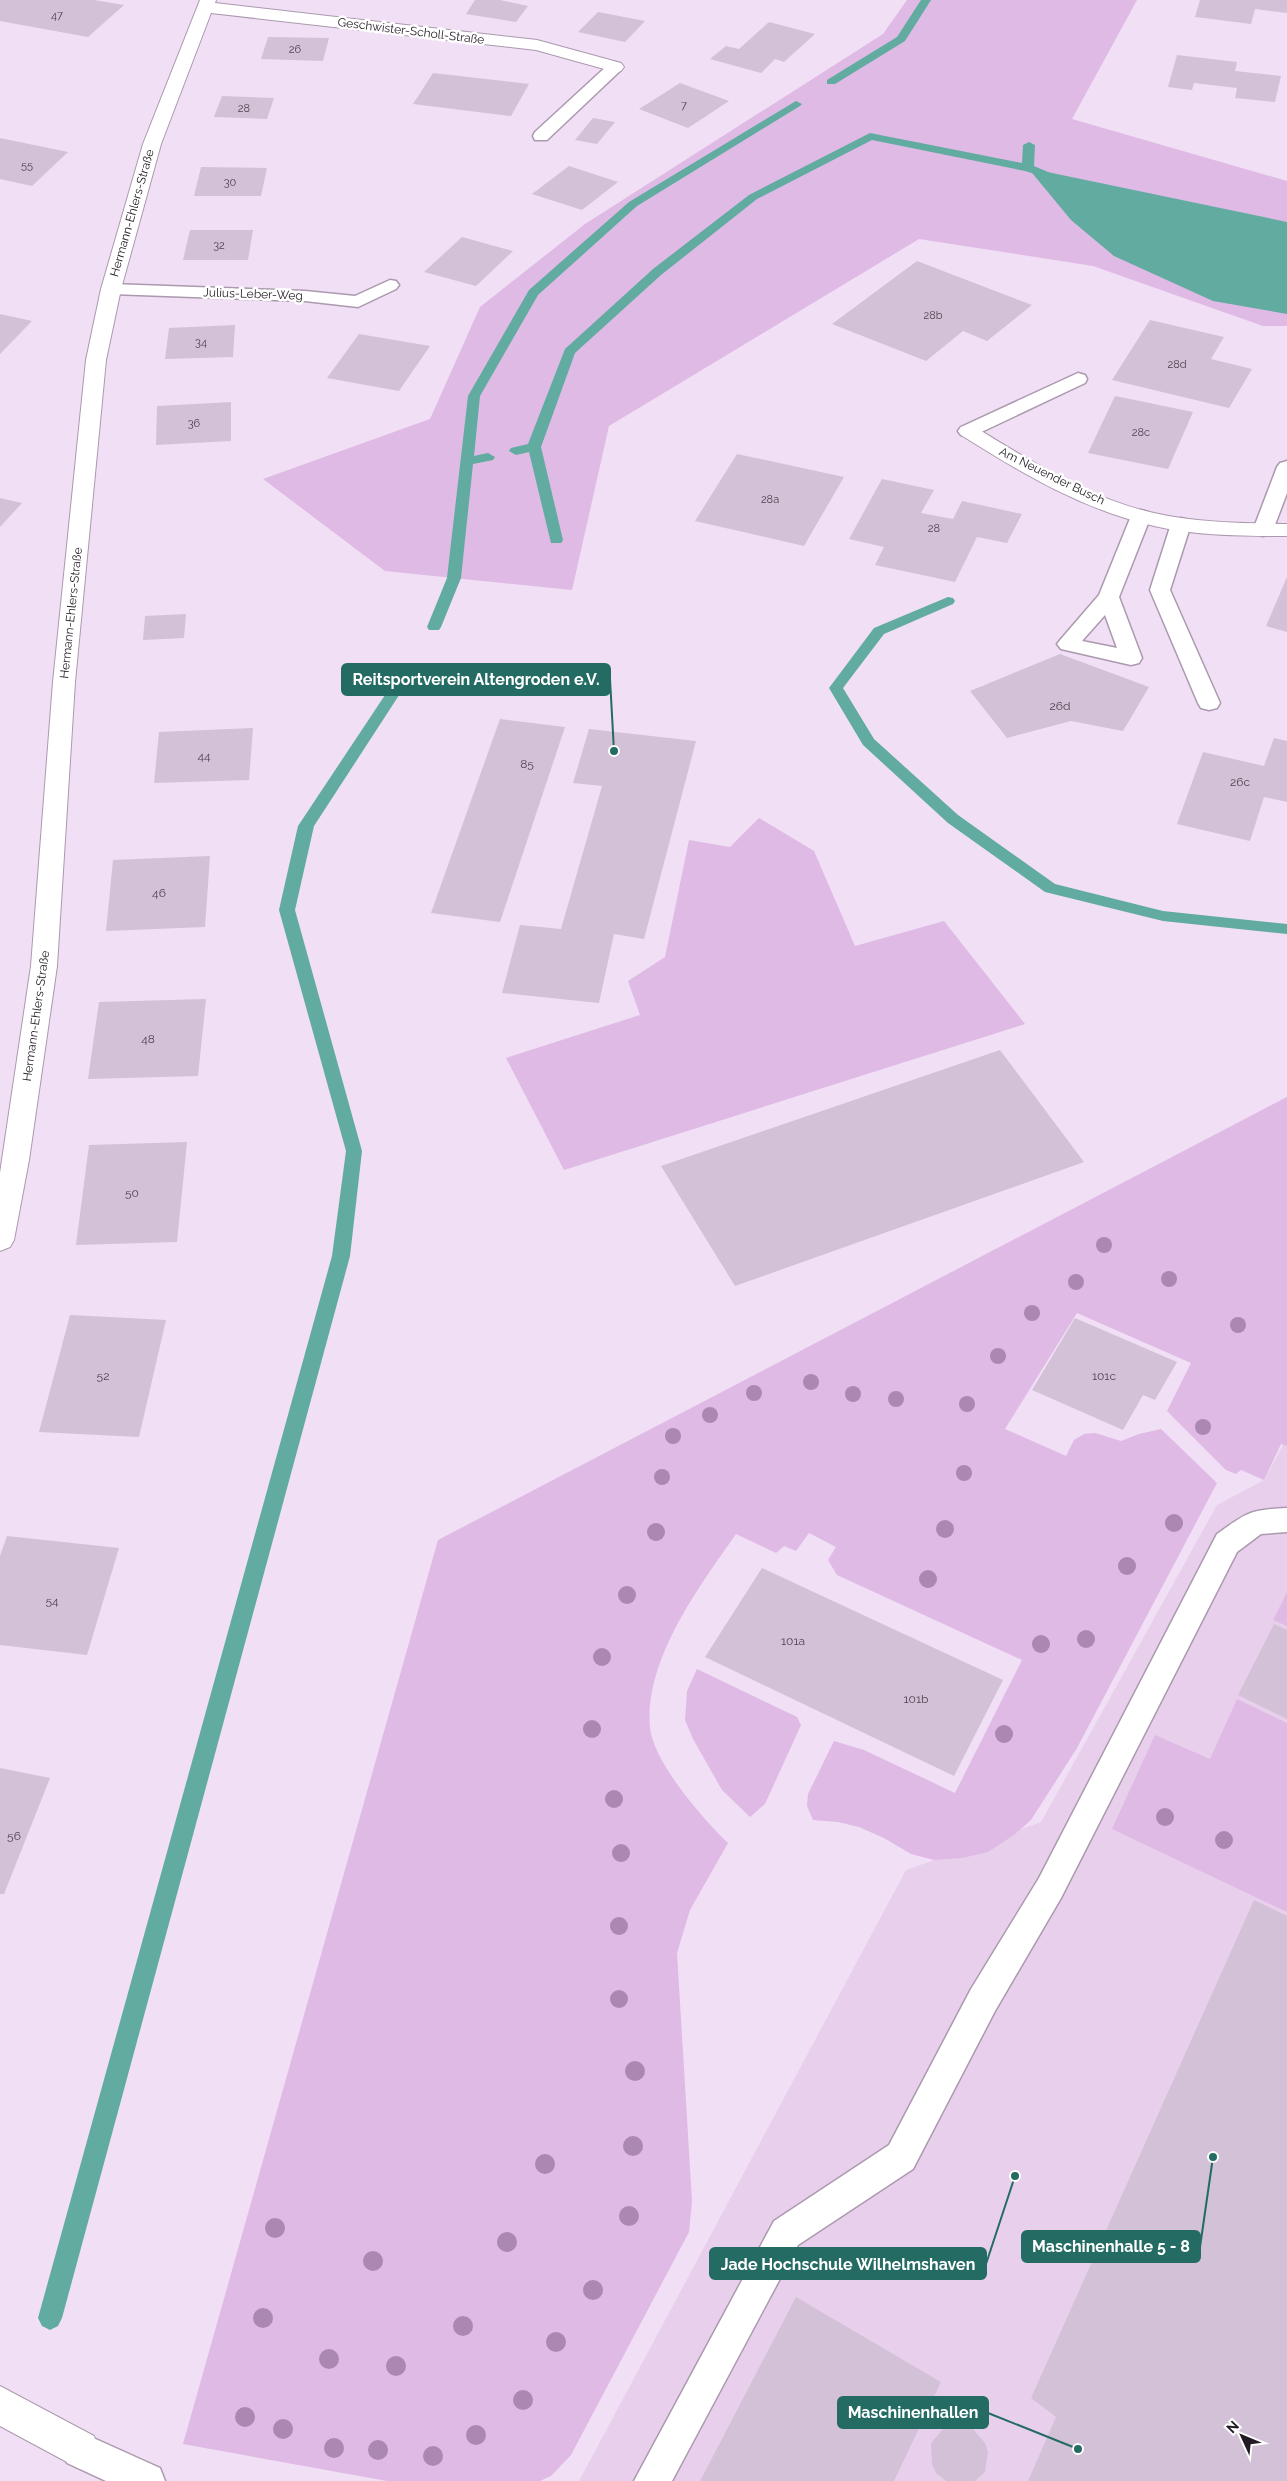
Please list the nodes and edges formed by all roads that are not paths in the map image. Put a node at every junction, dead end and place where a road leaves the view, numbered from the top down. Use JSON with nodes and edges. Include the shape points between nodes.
{"nodes":[{"id":1,"x":206,"y":3,"type":"edge"},
{"id":2,"x":615,"y":67,"type":"joint"},
{"id":3,"x":541,"y":136,"type":"dead end"},
{"id":4,"x":390,"y":285,"type":"dead end"},
{"id":5,"x":112,"y":288,"type":"junction"},
{"id":6,"x":1078,"y":378,"type":"dead end"},
{"id":7,"x":968,"y":431,"type":"joint"},
{"id":8,"x":1287,"y":467,"type":"edge"},
{"id":9,"x":1141,"y":516,"type":"junction"},
{"id":10,"x":1181,"y":524,"type":"junction"},
{"id":11,"x":1263,"y":530,"type":"junction"},
{"id":12,"x":1287,"y":530,"type":"edge"},
{"id":13,"x":1109,"y":597,"type":"dead end"},
{"id":14,"x":1210,"y":703,"type":"dead end"},
{"id":15,"x":0,"y":1240,"type":"edge"},
{"id":16,"x":1287,"y":1520,"type":"edge"},
{"id":17,"x":0,"y":2405,"type":"edge"},
{"id":18,"x":80,"y":2450,"type":"joint"},
{"id":19,"x":147,"y":2481,"type":"edge"},
{"id":20,"x":652,"y":2481,"type":"edge"}],
"edges":[{"from":1,"to":2,"type":"street","name":"Geschwister-Scholl-Straße","via":[[537,45]]},
{"from":1,"to":5,"type":"street","name":"Hermann-Ehlers-Straße","via":[[152,144]]},
{"from":2,"to":3,"type":"lane"},
{"from":4,"to":5,"type":"lane","name":"Julius-Leber-Weg","via":[[358,302],[305,296]]},
{"from":5,"to":15,"type":"street","name":"Hermann-Ehlers-Straße","via":[[96,360],[64,682],[44,966],[16,1160]]},
{"from":6,"to":7,"type":"lane"},
{"from":7,"to":9,"type":"street","name":"Am Neuender Busch","via":[[1011,458],[1070,488]]},
{"from":8,"to":11,"type":"lane"},
{"from":9,"to":10,"type":"street","name":"Am Neuender Busch"},
{"from":9,"to":13,"type":"lane"},
{"from":10,"to":11,"type":"street","name":"Am Neuender Busch"},
{"from":10,"to":14,"type":"lane","via":[[1160,590]]},
{"from":11,"to":12,"type":"street","name":"Am Neuender Busch"},
{"from":16,"to":20,"type":"lane","via":[[1255,1522],[1227,1544],[1050,1888],[983,2000],[902,2157],[786,2233]]},
{"from":17,"to":18,"type":"street"},
{"from":18,"to":19,"type":"lane"}]}
